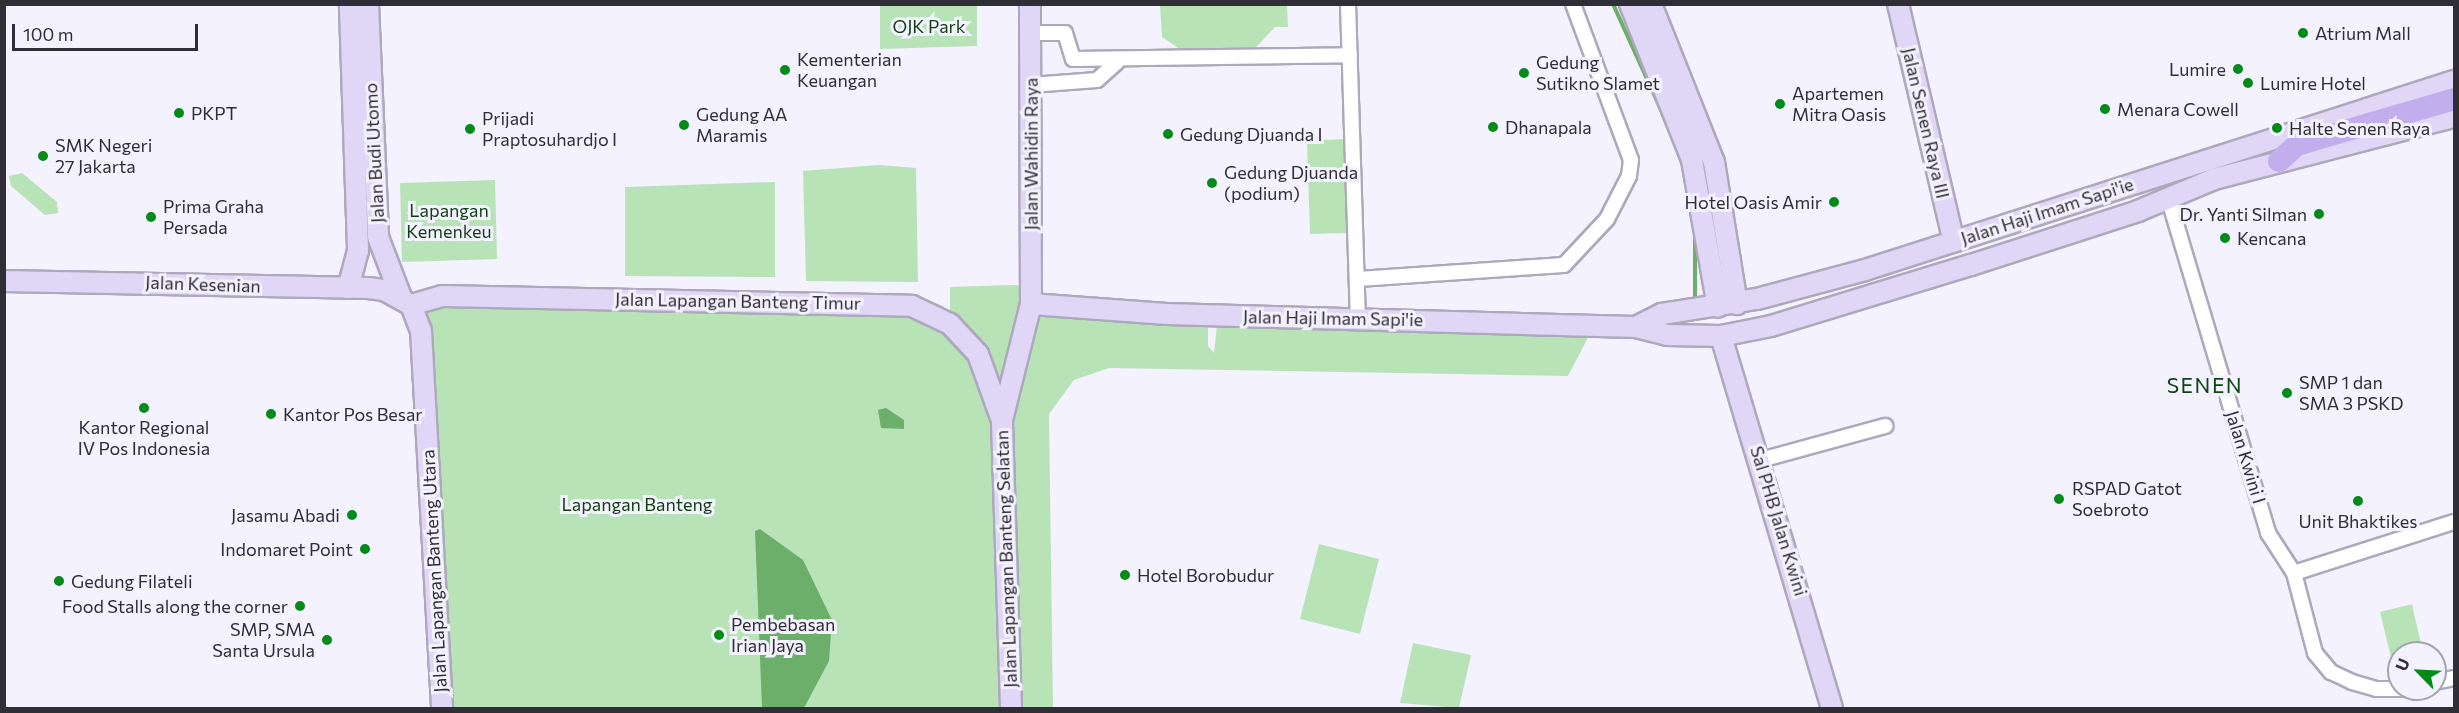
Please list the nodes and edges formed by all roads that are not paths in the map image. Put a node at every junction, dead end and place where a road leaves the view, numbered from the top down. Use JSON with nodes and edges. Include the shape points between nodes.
{"nodes":[{"id":1,"x":351,"y":4,"type":"edge"},
{"id":2,"x":368,"y":4,"type":"edge"},
{"id":3,"x":1030,"y":4,"type":"edge"},
{"id":4,"x":1348,"y":4,"type":"edge"},
{"id":5,"x":1573,"y":4,"type":"edge"},
{"id":6,"x":1630,"y":4,"type":"edge"},
{"id":7,"x":1651,"y":4,"type":"edge"},
{"id":8,"x":1898,"y":4,"type":"edge"},
{"id":9,"x":1030,"y":33,"type":"junction"},
{"id":10,"x":1350,"y":56,"type":"junction"},
{"id":11,"x":1664,"y":56,"type":"junction"},
{"id":12,"x":1117,"y":62,"type":"junction"},
{"id":13,"x":2454,"y":81,"type":"edge"},
{"id":14,"x":1031,"y":86,"type":"junction"},
{"id":15,"x":2454,"y":99,"type":"edge"},
{"id":16,"x":2454,"y":117,"type":"edge"},
{"id":17,"x":2284,"y":149,"type":"junction"},
{"id":18,"x":2168,"y":197,"type":"junction"},
{"id":19,"x":1953,"y":242,"type":"junction"},
{"id":20,"x":1358,"y":279,"type":"junction"},
{"id":21,"x":1830,"y":280,"type":"junction"},
{"id":22,"x":4,"y":281,"type":"edge"},
{"id":23,"x":348,"y":288,"type":"junction"},
{"id":24,"x":406,"y":301,"type":"junction"},
{"id":25,"x":1031,"y":304,"type":"junction"},
{"id":26,"x":1727,"y":305,"type":"junction"},
{"id":27,"x":1838,"y":306,"type":"junction"},
{"id":28,"x":1358,"y":319,"type":"junction"},
{"id":29,"x":1636,"y":327,"type":"junction"},
{"id":30,"x":1721,"y":336,"type":"junction"},
{"id":31,"x":1002,"y":420,"type":"junction"},
{"id":32,"x":1885,"y":426,"type":"dead end"},
{"id":33,"x":1761,"y":460,"type":"junction"},
{"id":34,"x":2454,"y":522,"type":"edge"},
{"id":35,"x":2294,"y":573,"type":"junction"},
{"id":36,"x":2387,"y":689,"type":"edge"},
{"id":37,"x":442,"y":708,"type":"edge"},
{"id":38,"x":1011,"y":708,"type":"edge"},
{"id":39,"x":1832,"y":708,"type":"edge"}],
"edges":[{"from":1,"to":23,"type":"street","name":"Jalan Budi Utomo","via":[[357,250]]},
{"from":2,"to":24,"type":"street","name":"Jalan Budi Utomo","via":[[378,237]]},
{"from":3,"to":9,"type":"street","name":"Jalan Wahidin Raya"},
{"from":4,"to":10,"type":"street"},
{"from":5,"to":20,"type":"street","via":[[1631,160],[1629,176],[1607,219],[1564,265]]},
{"from":6,"to":11,"type":"street"},
{"from":7,"to":11,"type":"street"},
{"from":8,"to":19,"type":"street","name":"Jalan Senen Raya III"},
{"from":9,"to":12,"type":"street","via":[[1065,33],[1073,59]]},
{"from":9,"to":14,"type":"street","name":"Jalan Wahidin Raya"},
{"from":10,"to":12,"type":"street"},
{"from":10,"to":20,"type":"street"},
{"from":11,"to":26,"type":"street","via":[[1702,157]]},
{"from":12,"to":14,"type":"street","via":[[1096,80]]},
{"from":13,"to":17,"type":"street","name":"Jalan Haji Imam Sapi'ie"},
{"from":14,"to":25,"type":"street","name":"Jalan Wahidin Raya"},
{"from":15,"to":17,"type":"main road"},
{"from":16,"to":17,"type":"street","name":"Jalan Haji Imam Sapi'ie"},
{"from":17,"to":18,"type":"street","name":"Jalan Haji Imam Sapi'ie"},
{"from":17,"to":19,"type":"street","name":"Jalan Haji Imam Sapi'ie","via":[[2069,200]]},
{"from":18,"to":27,"type":"street","name":"Jalan Haji Imam Sapi'ie"},
{"from":18,"to":35,"type":"street","name":"Jalan Kwini I","via":[[2268,533]]},
{"from":19,"to":21,"type":"street","name":"Jalan Haji Imam Sapi'ie"},
{"from":20,"to":28,"type":"street"},
{"from":21,"to":26,"type":"street","name":"Jalan Haji Imam Sapi'ie"},
{"from":21,"to":27,"type":"street"},
{"from":22,"to":23,"type":"street","name":"Jalan Kesenian"},
{"from":23,"to":24,"type":"street","name":"Jalan Kesenian","via":[[384,290]]},
{"from":24,"to":31,"type":"street","name":"Jalan Lapangan Banteng Timur","via":[[442,296],[912,306],[950,324],[978,354],[994,386]]},
{"from":24,"to":37,"type":"street","name":"Jalan Lapangan Banteng Utara","via":[[421,332]]},
{"from":25,"to":28,"type":"street","name":"Jalan Haji Imam Sapi'ie"},
{"from":25,"to":31,"type":"street","name":"Jalan Lapangan Banteng Selatan"},
{"from":26,"to":29,"type":"street","name":"Jalan Haji Imam Sapi'ie","via":[[1662,314]]},
{"from":27,"to":30,"type":"street","name":"Jalan Haji Imam Sapi'ie"},
{"from":28,"to":29,"type":"street","name":"Jalan Haji Imam Sapi'ie"},
{"from":29,"to":30,"type":"street","name":"Jalan Haji Imam Sapi'ie","via":[[1667,335]]},
{"from":30,"to":33,"type":"street","name":"Sal PHB Jalan Kwini"},
{"from":31,"to":38,"type":"street","name":"Jalan Lapangan Banteng Selatan"},
{"from":32,"to":33,"type":"street"},
{"from":33,"to":39,"type":"street","name":"Sal PHB Jalan Kwini"},
{"from":34,"to":35,"type":"street"},
{"from":35,"to":36,"type":"street","name":"Jalan Kwini I","via":[[2322,663],[2376,689]]}]}
